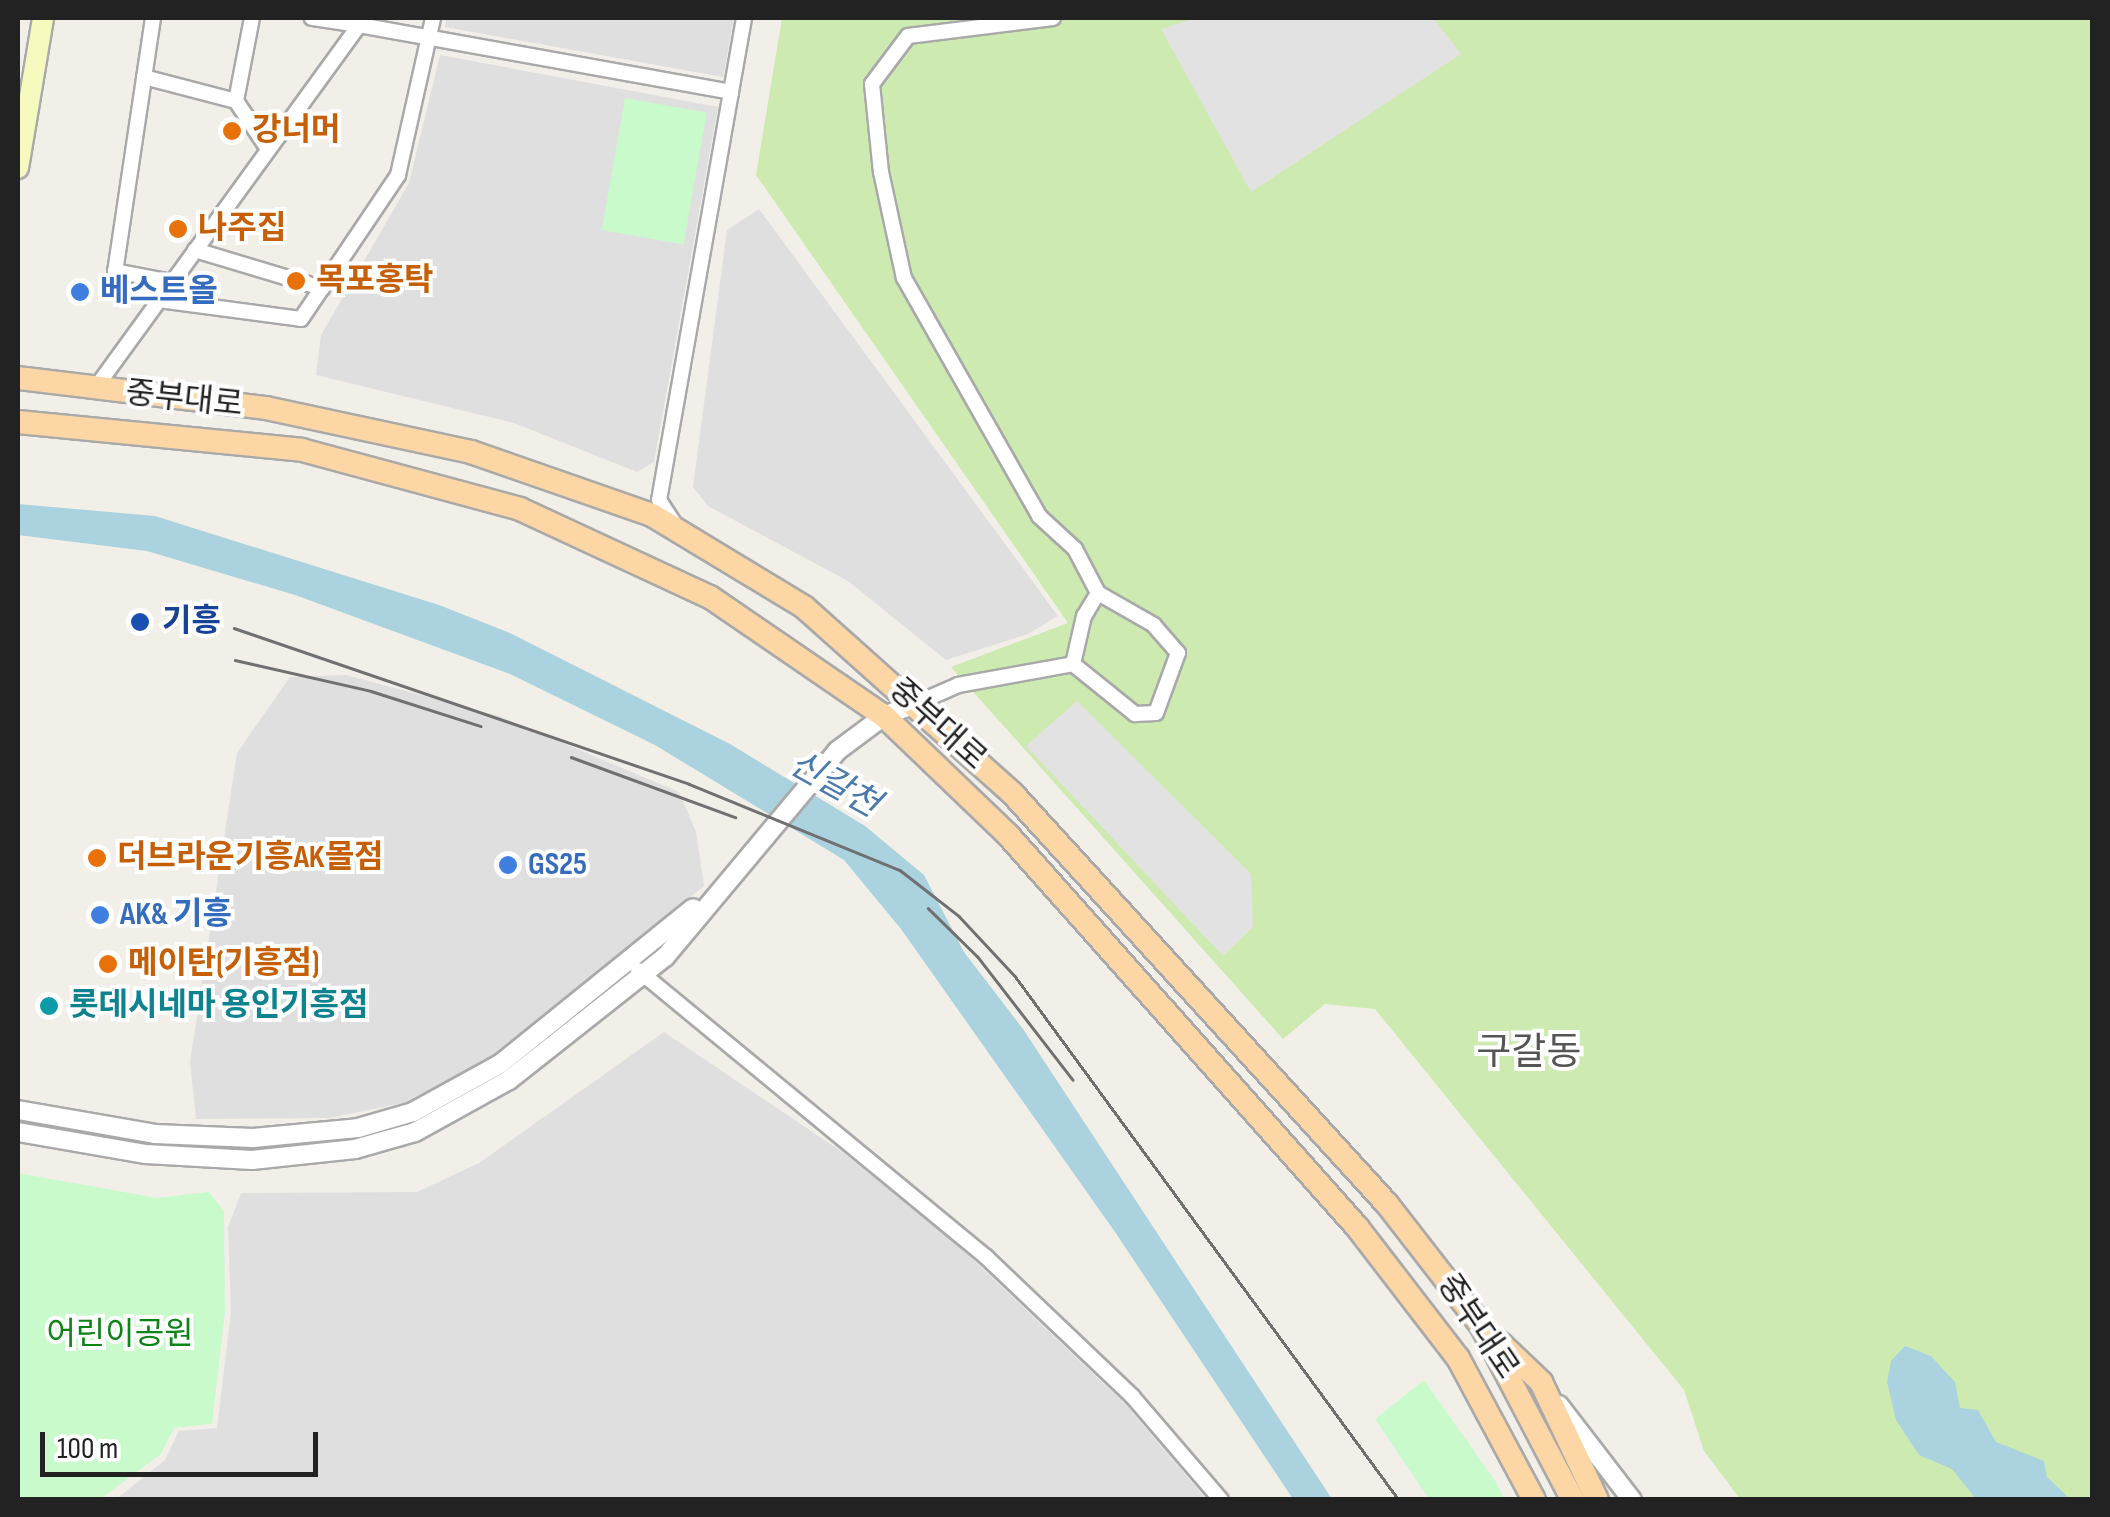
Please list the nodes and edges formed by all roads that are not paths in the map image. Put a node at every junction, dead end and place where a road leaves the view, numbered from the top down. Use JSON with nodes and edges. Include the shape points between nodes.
{"nodes":[{"id":1,"x":43,"y":18,"type":"edge"},
{"id":2,"x":153,"y":18,"type":"edge"},
{"id":3,"x":252,"y":18,"type":"edge"},
{"id":4,"x":312,"y":18,"type":"edge"},
{"id":5,"x":434,"y":18,"type":"edge"},
{"id":6,"x":744,"y":18,"type":"edge"},
{"id":7,"x":1046,"y":18,"type":"edge"},
{"id":8,"x":366,"y":23,"type":"edge"},
{"id":9,"x":430,"y":40,"type":"junction"},
{"id":10,"x":144,"y":77,"type":"junction"},
{"id":11,"x":731,"y":92,"type":"junction"},
{"id":12,"x":236,"y":101,"type":"junction"},
{"id":13,"x":268,"y":149,"type":"junction"},
{"id":14,"x":18,"y":168,"type":"edge"},
{"id":15,"x":195,"y":250,"type":"junction"},
{"id":16,"x":172,"y":282,"type":"junction"},
{"id":17,"x":322,"y":288,"type":"junction"},
{"id":18,"x":158,"y":300,"type":"junction"},
{"id":19,"x":18,"y":378,"type":"edge"},
{"id":20,"x":94,"y":390,"type":"junction"},
{"id":21,"x":18,"y":422,"type":"edge"},
{"id":22,"x":659,"y":500,"type":"junction"},
{"id":23,"x":613,"y":502,"type":"junction"},
{"id":24,"x":682,"y":534,"type":"junction"},
{"id":25,"x":1098,"y":593,"type":"junction"},
{"id":26,"x":1073,"y":664,"type":"junction"},
{"id":27,"x":915,"y":704,"type":"junction"},
{"id":28,"x":884,"y":716,"type":"junction"},
{"id":29,"x":636,"y":969,"type":"junction"},
{"id":30,"x":18,"y":1110,"type":"edge"},
{"id":31,"x":18,"y":1132,"type":"edge"},
{"id":32,"x":1481,"y":1325,"type":"junction"},
{"id":33,"x":1541,"y":1382,"type":"junction"},
{"id":34,"x":1221,"y":1500,"type":"edge"},
{"id":35,"x":1534,"y":1500,"type":"edge"},
{"id":36,"x":1572,"y":1500,"type":"edge"},
{"id":37,"x":1597,"y":1500,"type":"edge"},
{"id":38,"x":1632,"y":1500,"type":"edge"}],
"edges":[{"from":1,"to":14,"type":"main road"},
{"from":2,"to":10,"type":"street"},
{"from":3,"to":12,"type":"street"},
{"from":4,"to":8,"type":"street"},
{"from":5,"to":9,"type":"street"},
{"from":6,"to":11,"type":"street"},
{"from":7,"to":25,"type":"street","via":[[908,36],[872,84],[881,172],[904,278],[1039,516],[1075,549]]},
{"from":8,"to":9,"type":"street"},
{"from":8,"to":13,"type":"street"},
{"from":9,"to":11,"type":"street"},
{"from":9,"to":17,"type":"street","via":[[398,174]]},
{"from":10,"to":12,"type":"street"},
{"from":10,"to":16,"type":"street","via":[[115,270]]},
{"from":11,"to":22,"type":"street"},
{"from":12,"to":13,"type":"street"},
{"from":13,"to":15,"type":"street"},
{"from":15,"to":16,"type":"street"},
{"from":15,"to":17,"type":"street"},
{"from":16,"to":18,"type":"street"},
{"from":17,"to":18,"type":"street","via":[[302,319]]},
{"from":18,"to":20,"type":"street"},
{"from":19,"to":20,"type":"main road","name":"중부대로"},
{"from":20,"to":23,"type":"main road","name":"중부대로","via":[[266,408],[471,452]]},
{"from":21,"to":28,"type":"main road","name":"중부대로","via":[[302,450],[520,509],[710,596]]},
{"from":22,"to":23,"type":"street"},
{"from":22,"to":24,"type":"street"},
{"from":23,"to":24,"type":"main road","name":"중부대로"},
{"from":24,"to":27,"type":"main road","name":"중부대로","via":[[804,607]]},
{"from":25,"to":26,"type":"street"},
{"from":25,"to":26,"type":"street","via":[[1154,625],[1178,653],[1166,690],[1156,712],[1135,714]]},
{"from":26,"to":27,"type":"street","via":[[958,686]]},
{"from":27,"to":28,"type":"street"},
{"from":27,"to":32,"type":"main road","name":"중부대로","via":[[1012,793],[1387,1204]]},
{"from":28,"to":29,"type":"street","via":[[838,751],[742,864]]},
{"from":28,"to":35,"type":"main road","name":"중부대로","via":[[1008,835],[1357,1227],[1458,1358]]},
{"from":29,"to":30,"type":"street","via":[[500,1064],[413,1112],[358,1128],[253,1138],[155,1134]]},
{"from":29,"to":31,"type":"street","via":[[509,1080],[415,1132],[355,1149],[252,1160],[146,1154]]},
{"from":29,"to":34,"type":"street","via":[[1000,1269],[1132,1396]]},
{"from":32,"to":33,"type":"main road"},
{"from":32,"to":36,"type":"main road","name":"중부대로"},
{"from":33,"to":37,"type":"main road"},
{"from":33,"to":38,"type":"street"}]}
